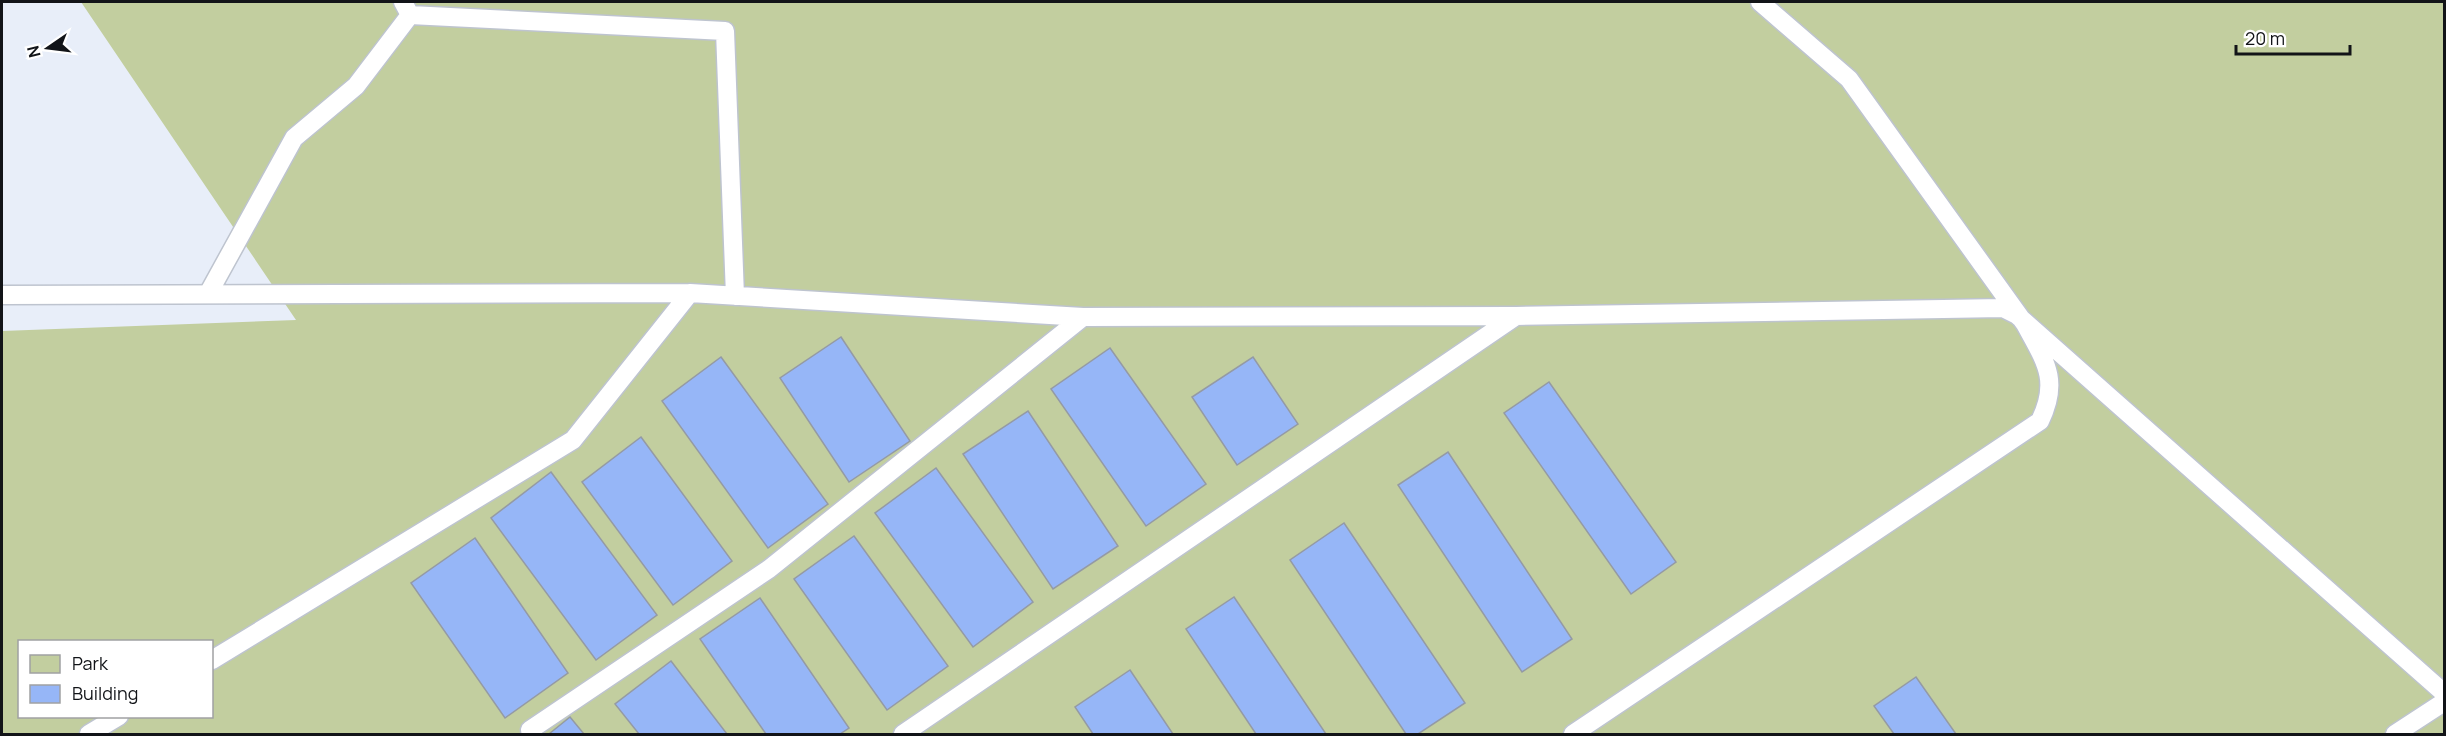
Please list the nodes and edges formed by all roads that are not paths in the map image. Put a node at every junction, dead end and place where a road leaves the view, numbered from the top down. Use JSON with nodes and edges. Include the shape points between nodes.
{"nodes":[{"id":1,"x":1760,"y":2,"type":"edge"},
{"id":2,"x":406,"y":8,"type":"edge"},
{"id":3,"x":690,"y":293,"type":"junction"},
{"id":4,"x":208,"y":294,"type":"junction"},
{"id":5,"x":2,"y":296,"type":"edge"},
{"id":6,"x":735,"y":296,"type":"junction"},
{"id":7,"x":2017,"y":315,"type":"junction"},
{"id":8,"x":1516,"y":316,"type":"junction"},
{"id":9,"x":1083,"y":317,"type":"junction"},
{"id":10,"x":213,"y":659,"type":"edge"},
{"id":11,"x":2445,"y":693,"type":"edge"},
{"id":12,"x":2445,"y":702,"type":"edge"},
{"id":13,"x":117,"y":718,"type":"edge"},
{"id":14,"x":530,"y":730,"type":"dead end"},
{"id":15,"x":89,"y":735,"type":"edge"},
{"id":16,"x":903,"y":735,"type":"edge"},
{"id":17,"x":1573,"y":735,"type":"edge"},
{"id":18,"x":2395,"y":735,"type":"edge"}],
"edges":[{"from":1,"to":7,"type":"lane","via":[[1849,78]]},
{"from":2,"to":4,"type":"lane","via":[[356,86],[294,138]]},
{"from":2,"to":6,"type":"lane","via":[[725,31]]},
{"from":3,"to":4,"type":"lane"},
{"from":3,"to":6,"type":"lane"},
{"from":3,"to":10,"type":"lane","via":[[573,440]]},
{"from":4,"to":5,"type":"lane"},
{"from":6,"to":9,"type":"lane"},
{"from":7,"to":8,"type":"lane","via":[[1990,307]]},
{"from":7,"to":11,"type":"lane"},
{"from":7,"to":17,"type":"lane","via":[[2043,356],[2050,379],[2049,402],[2040,421]]},
{"from":8,"to":9,"type":"lane"},
{"from":8,"to":16,"type":"lane"},
{"from":9,"to":14,"type":"lane","via":[[769,569]]},
{"from":12,"to":18,"type":"lane"},
{"from":13,"to":15,"type":"lane"}]}
